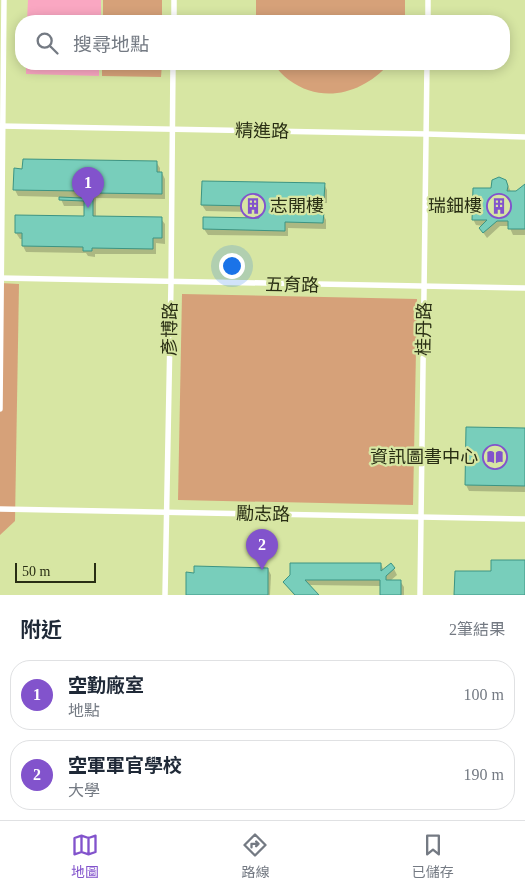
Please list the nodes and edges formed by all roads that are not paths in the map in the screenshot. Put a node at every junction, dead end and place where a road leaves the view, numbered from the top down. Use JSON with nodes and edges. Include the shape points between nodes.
{"nodes":[{"id":1,"x":4,"y":0,"type":"edge"},
{"id":2,"x":174,"y":0,"type":"edge"},
{"id":3,"x":428,"y":0,"type":"edge"},
{"id":4,"x":174,"y":15,"type":"edge"},
{"id":5,"x":428,"y":15,"type":"edge"},
{"id":6,"x":1,"y":50,"type":"edge"},
{"id":7,"x":173,"y":70,"type":"edge"},
{"id":8,"x":427,"y":70,"type":"edge"},
{"id":9,"x":1,"y":126,"type":"edge"},
{"id":10,"x":173,"y":129,"type":"junction"},
{"id":11,"x":426,"y":134,"type":"junction"},
{"id":12,"x":525,"y":137,"type":"edge"},
{"id":13,"x":1,"y":278,"type":"edge"},
{"id":14,"x":171,"y":283,"type":"junction"},
{"id":15,"x":424,"y":287,"type":"junction"},
{"id":16,"x":525,"y":288,"type":"edge"},
{"id":17,"x":0,"y":409,"type":"edge"},
{"id":18,"x":0,"y":509,"type":"edge"},
{"id":19,"x":167,"y":512,"type":"junction"},
{"id":20,"x":421,"y":517,"type":"junction"},
{"id":21,"x":525,"y":519,"type":"edge"},
{"id":22,"x":165,"y":595,"type":"edge"},
{"id":23,"x":420,"y":595,"type":"edge"}],
"edges":[{"from":1,"to":6,"type":"lane"},
{"from":2,"to":4,"type":"lane"},
{"from":3,"to":5,"type":"lane"},
{"from":6,"to":9,"type":"lane"},
{"from":7,"to":10,"type":"lane","name":"彥博路"},
{"from":8,"to":11,"type":"lane","name":"桂丹路"},
{"from":9,"to":10,"type":"lane","name":"精進路"},
{"from":9,"to":13,"type":"lane"},
{"from":10,"to":11,"type":"lane","name":"精進路"},
{"from":10,"to":14,"type":"lane","name":"彥博路"},
{"from":11,"to":12,"type":"lane","name":"精進路"},
{"from":11,"to":15,"type":"lane","name":"桂丹路"},
{"from":13,"to":14,"type":"lane","name":"五育路"},
{"from":13,"to":17,"type":"lane"},
{"from":14,"to":15,"type":"lane","name":"五育路"},
{"from":14,"to":19,"type":"lane","name":"彥博路"},
{"from":15,"to":16,"type":"lane","name":"五育路"},
{"from":15,"to":20,"type":"lane","name":"桂丹路"},
{"from":18,"to":19,"type":"lane","name":"勵志路"},
{"from":19,"to":20,"type":"lane","name":"勵志路"},
{"from":19,"to":22,"type":"lane","name":"彥博路"},
{"from":20,"to":21,"type":"lane","name":"勵志路"},
{"from":20,"to":23,"type":"lane","name":"桂丹路"}]}
